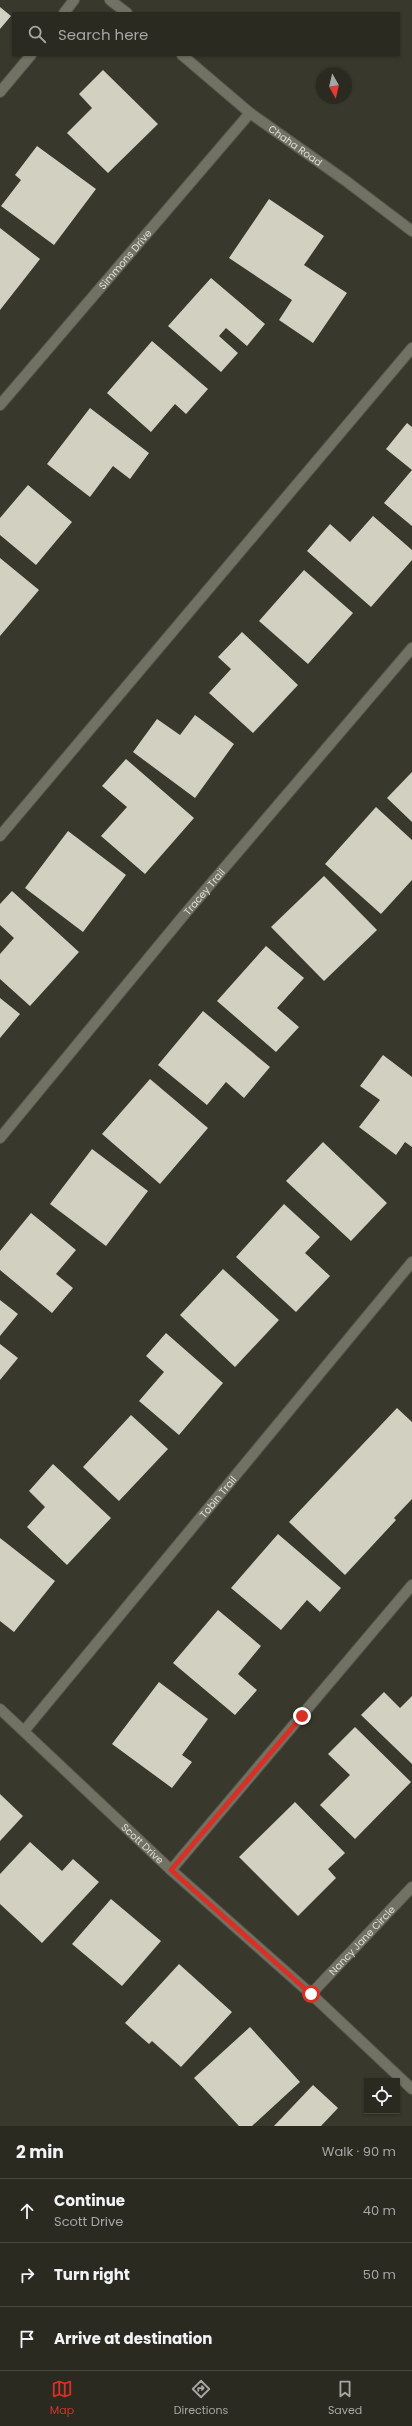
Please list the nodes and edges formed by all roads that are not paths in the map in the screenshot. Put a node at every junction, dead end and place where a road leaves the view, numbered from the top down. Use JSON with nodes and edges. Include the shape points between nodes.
{"nodes":[{"id":1,"x":74,"y":0,"type":"edge"},
{"id":2,"x":110,"y":0,"type":"edge"},
{"id":3,"x":65,"y":12,"type":"edge"},
{"id":4,"x":126,"y":12,"type":"edge"},
{"id":5,"x":30,"y":56,"type":"edge"},
{"id":6,"x":183,"y":56,"type":"edge"},
{"id":7,"x":0,"y":92,"type":"edge"},
{"id":8,"x":250,"y":113,"type":"junction"},
{"id":9,"x":412,"y":231,"type":"edge"},
{"id":10,"x":412,"y":348,"type":"edge"},
{"id":11,"x":0,"y":405,"type":"edge"},
{"id":12,"x":412,"y":648,"type":"edge"},
{"id":13,"x":0,"y":836,"type":"edge"},
{"id":14,"x":0,"y":1138,"type":"edge"},
{"id":15,"x":412,"y":1262,"type":"edge"},
{"id":16,"x":412,"y":1585,"type":"edge"},
{"id":17,"x":0,"y":1709,"type":"edge"},
{"id":18,"x":24,"y":1731,"type":"junction"},
{"id":19,"x":171,"y":1870,"type":"junction"},
{"id":20,"x":412,"y":1886,"type":"edge"},
{"id":21,"x":311,"y":1994,"type":"junction"},
{"id":22,"x":412,"y":2089,"type":"edge"}],
"edges":[{"from":1,"to":3,"type":"street"},
{"from":2,"to":4,"type":"street"},
{"from":5,"to":7,"type":"street"},
{"from":6,"to":8,"type":"street","name":"Chaha Road"},
{"from":8,"to":9,"type":"street","name":"Chaha Road"},
{"from":8,"to":11,"type":"street","name":"Simmons Drive"},
{"from":10,"to":13,"type":"street"},
{"from":12,"to":14,"type":"street","name":"Tracey Trail","via":[[184,915]]},
{"from":15,"to":18,"type":"street","name":"Tobin Trail"},
{"from":16,"to":19,"type":"street"},
{"from":17,"to":18,"type":"street","name":"Scott Drive"},
{"from":18,"to":19,"type":"street","name":"Scott Drive"},
{"from":19,"to":21,"type":"street","name":"Scott Drive"},
{"from":20,"to":21,"type":"street","name":"Nancy Jane Circle"},
{"from":21,"to":22,"type":"street","name":"Scott Drive"}]}
